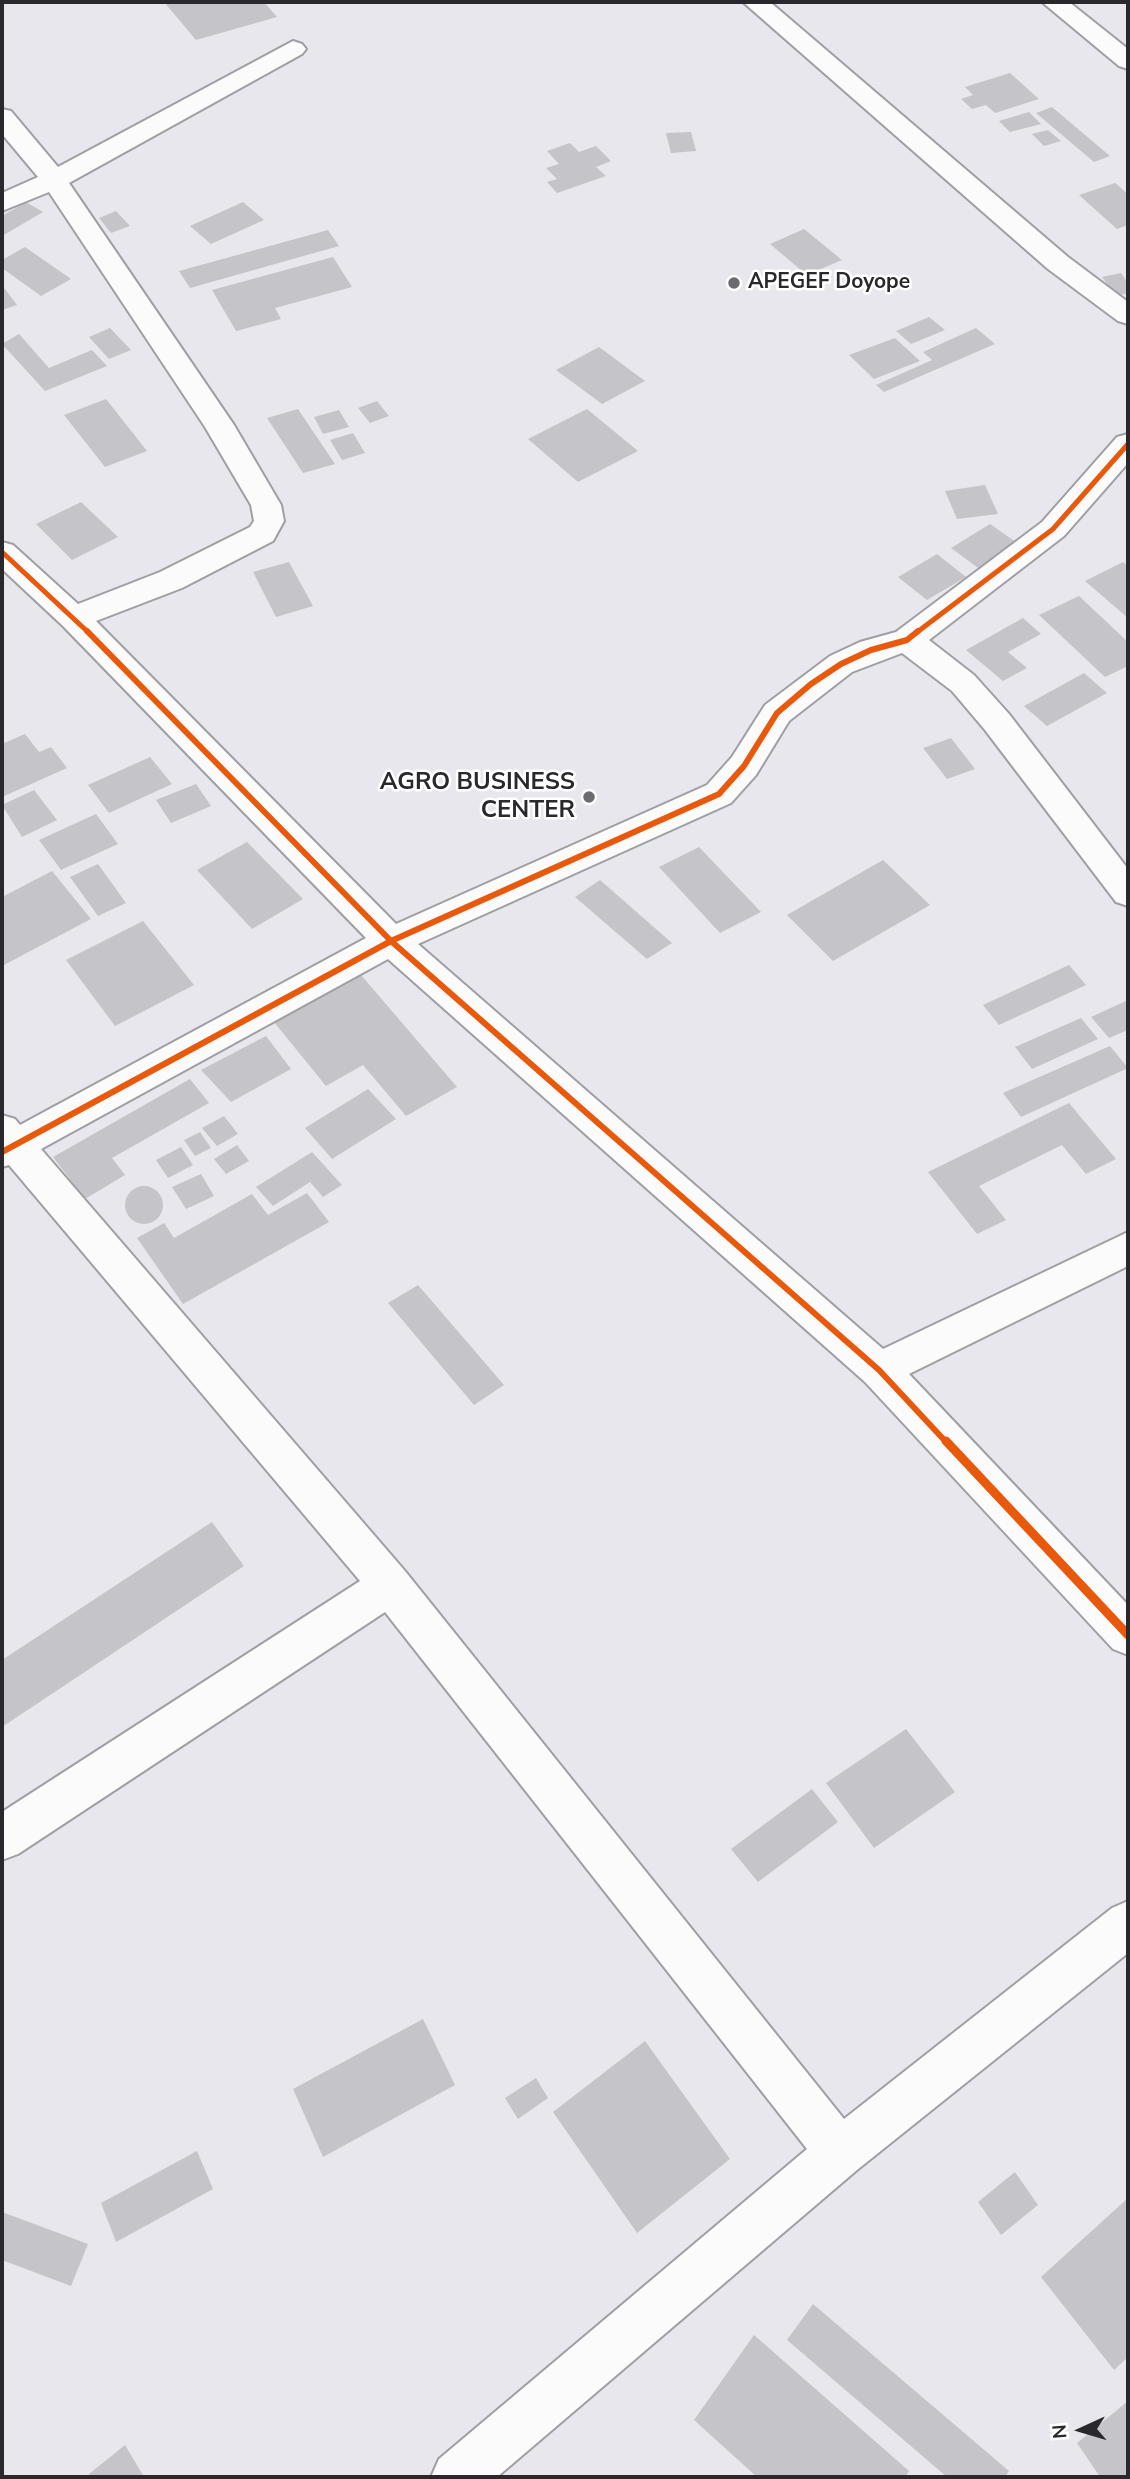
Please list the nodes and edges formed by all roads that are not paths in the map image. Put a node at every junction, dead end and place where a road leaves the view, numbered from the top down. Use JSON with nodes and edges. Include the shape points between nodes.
{"nodes":[{"id":1,"x":755,"y":2,"type":"edge"},
{"id":2,"x":1054,"y":2,"type":"edge"},
{"id":3,"x":293,"y":49,"type":"dead end"},
{"id":4,"x":1128,"y":61,"type":"edge"},
{"id":5,"x":2,"y":117,"type":"edge"},
{"id":6,"x":54,"y":180,"type":"junction"},
{"id":7,"x":2,"y":202,"type":"edge"},
{"id":8,"x":1128,"y":315,"type":"edge"},
{"id":9,"x":1128,"y":444,"type":"edge"},
{"id":10,"x":2,"y":552,"type":"edge"},
{"id":11,"x":74,"y":618,"type":"junction"},
{"id":12,"x":907,"y":640,"type":"junction"},
{"id":13,"x":1128,"y":893,"type":"edge"},
{"id":14,"x":391,"y":941,"type":"junction"},
{"id":15,"x":6,"y":1142,"type":"edge"},
{"id":16,"x":1128,"y":1248,"type":"edge"},
{"id":17,"x":879,"y":1370,"type":"junction"},
{"id":18,"x":390,"y":1585,"type":"junction"},
{"id":19,"x":1128,"y":1635,"type":"edge"},
{"id":20,"x":2,"y":1838,"type":"edge"},
{"id":21,"x":1128,"y":1924,"type":"edge"},
{"id":22,"x":840,"y":2153,"type":"junction"},
{"id":23,"x":457,"y":2477,"type":"edge"}],
"edges":[{"from":1,"to":8,"type":"street","via":[[1058,263]]},
{"from":2,"to":4,"type":"street"},
{"from":3,"to":6,"type":"street"},
{"from":5,"to":6,"type":"street"},
{"from":6,"to":7,"type":"street"},
{"from":6,"to":11,"type":"street","via":[[219,425],[266,505],[269,521],[262,534],[171,580]]},
{"from":9,"to":12,"type":"street","via":[[1053,529]]},
{"from":10,"to":11,"type":"street"},
{"from":11,"to":14,"type":"street"},
{"from":12,"to":13,"type":"street","via":[[963,683]]},
{"from":12,"to":14,"type":"street","via":[[851,659],[810,684],[777,713],[744,766],[719,794]]},
{"from":14,"to":15,"type":"street"},
{"from":14,"to":17,"type":"street"},
{"from":15,"to":18,"type":"street"},
{"from":16,"to":17,"type":"street"},
{"from":17,"to":19,"type":"street"},
{"from":18,"to":20,"type":"street"},
{"from":18,"to":22,"type":"street"},
{"from":21,"to":22,"type":"street"},
{"from":22,"to":23,"type":"street"}]}
